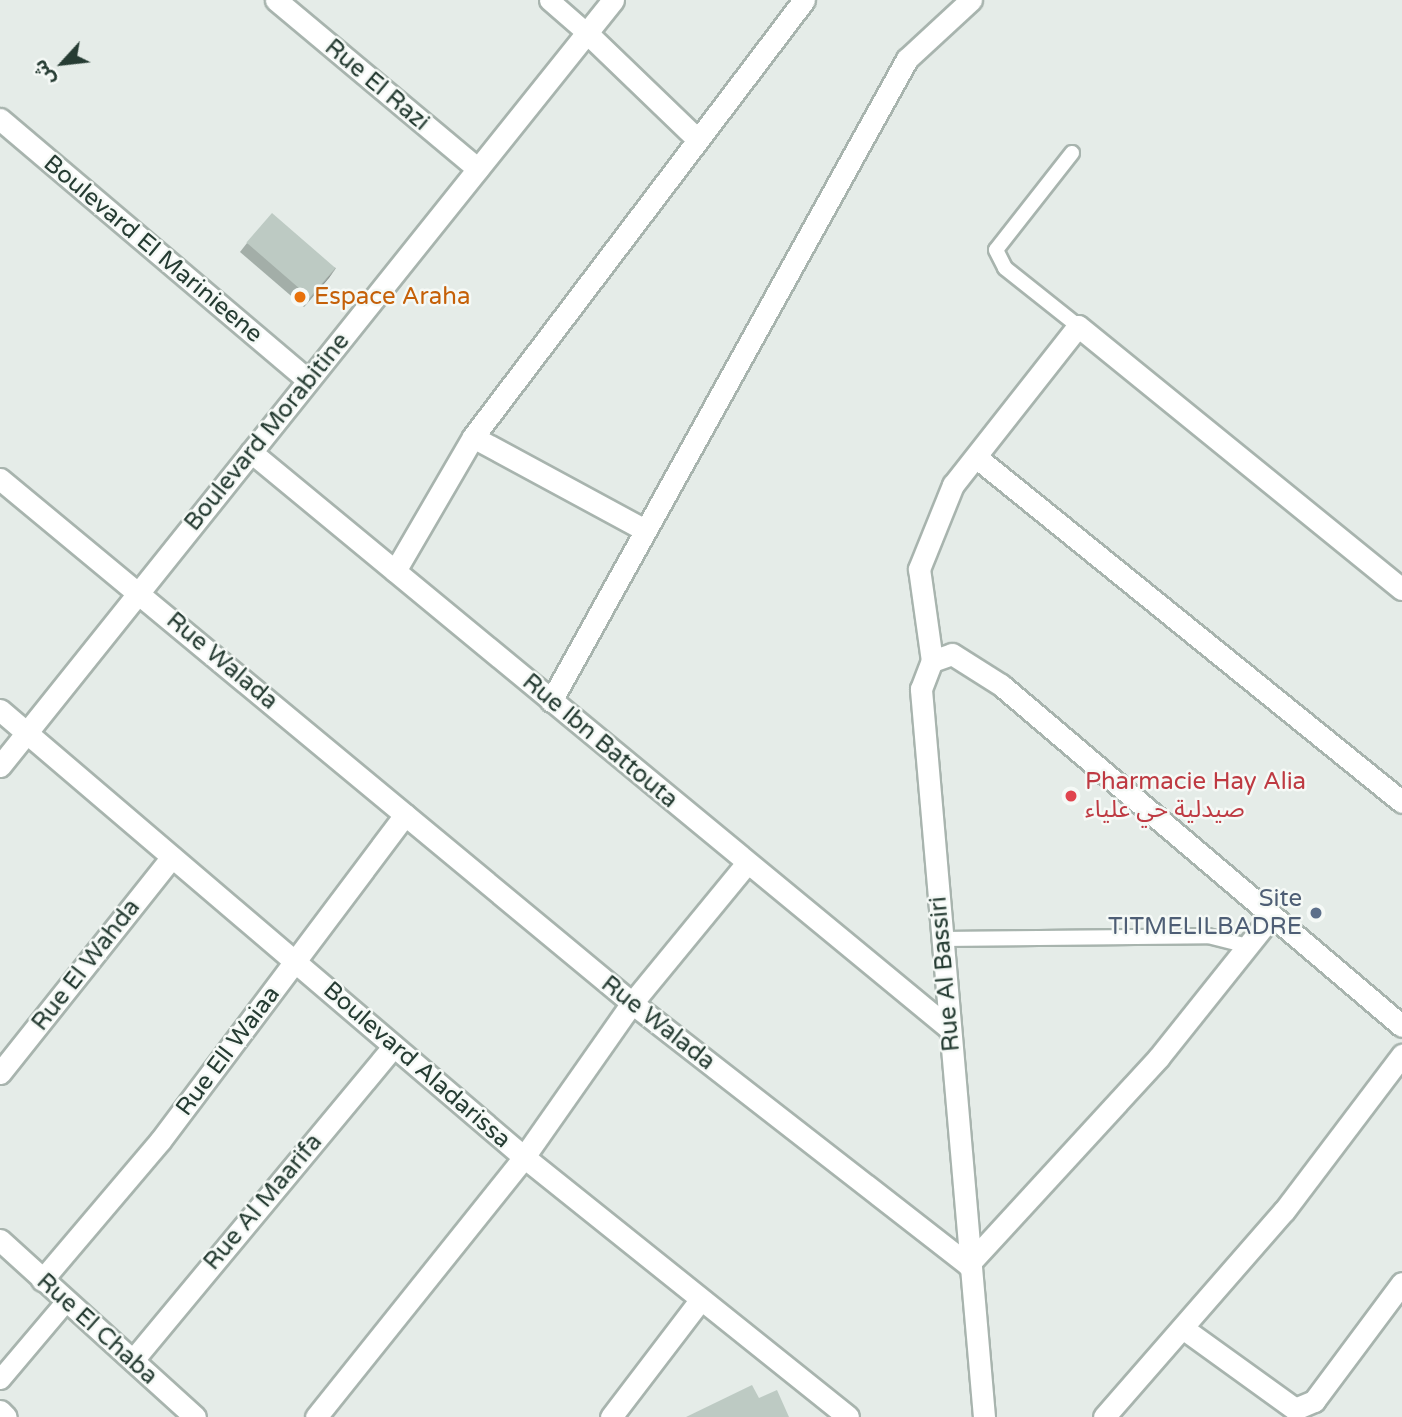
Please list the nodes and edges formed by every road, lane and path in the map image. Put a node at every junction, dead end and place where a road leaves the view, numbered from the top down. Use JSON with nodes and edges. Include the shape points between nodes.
{"nodes":[{"id":1,"x":276,"y":0,"type":"edge"},
{"id":2,"x":549,"y":0,"type":"edge"},
{"id":3,"x":613,"y":0,"type":"edge"},
{"id":4,"x":804,"y":0,"type":"edge"},
{"id":5,"x":971,"y":0,"type":"edge"},
{"id":6,"x":587,"y":33,"type":"junction"},
{"id":7,"x":0,"y":119,"type":"edge"},
{"id":8,"x":696,"y":138,"type":"junction"},
{"id":9,"x":1072,"y":153,"type":"dead end"},
{"id":10,"x":478,"y":169,"type":"junction"},
{"id":11,"x":1077,"y":326,"type":"junction"},
{"id":12,"x":307,"y":379,"type":"junction"},
{"id":13,"x":473,"y":437,"type":"junction"},
{"id":14,"x":251,"y":452,"type":"junction"},
{"id":15,"x":976,"y":457,"type":"junction"},
{"id":16,"x":0,"y":479,"type":"edge"},
{"id":17,"x":645,"y":530,"type":"junction"},
{"id":18,"x":395,"y":571,"type":"junction"},
{"id":19,"x":1402,"y":589,"type":"edge"},
{"id":20,"x":139,"y":592,"type":"junction"},
{"id":21,"x":932,"y":661,"type":"junction"},
{"id":22,"x":551,"y":701,"type":"junction"},
{"id":23,"x":0,"y":710,"type":"edge"},
{"id":24,"x":26,"y":733,"type":"junction"},
{"id":25,"x":0,"y":766,"type":"edge"},
{"id":26,"x":1402,"y":802,"type":"edge"},
{"id":27,"x":405,"y":815,"type":"junction"},
{"id":28,"x":172,"y":857,"type":"junction"},
{"id":29,"x":747,"y":863,"type":"junction"},
{"id":30,"x":1270,"y":918,"type":"junction"},
{"id":31,"x":942,"y":939,"type":"junction"},
{"id":32,"x":1248,"y":946,"type":"junction"},
{"id":33,"x":297,"y":962,"type":"junction"},
{"id":34,"x":632,"y":1003,"type":"junction"},
{"id":35,"x":1402,"y":1026,"type":"edge"},
{"id":36,"x":950,"y":1029,"type":"junction"},
{"id":37,"x":394,"y":1046,"type":"junction"},
{"id":38,"x":1402,"y":1055,"type":"edge"},
{"id":39,"x":0,"y":1073,"type":"edge"},
{"id":40,"x":524,"y":1157,"type":"junction"},
{"id":41,"x":0,"y":1240,"type":"edge"},
{"id":42,"x":968,"y":1265,"type":"junction"},
{"id":43,"x":42,"y":1280,"type":"junction"},
{"id":44,"x":1402,"y":1283,"type":"edge"},
{"id":45,"x":701,"y":1299,"type":"junction"},
{"id":46,"x":65,"y":1302,"type":"junction"},
{"id":47,"x":1184,"y":1329,"type":"junction"},
{"id":48,"x":133,"y":1360,"type":"junction"},
{"id":49,"x":977,"y":1371,"type":"junction"},
{"id":50,"x":0,"y":1379,"type":"edge"},
{"id":51,"x":1109,"y":1410,"type":"edge"},
{"id":52,"x":0,"y":1411,"type":"edge"},
{"id":53,"x":848,"y":1415,"type":"edge"},
{"id":54,"x":6,"y":1417,"type":"edge"},
{"id":55,"x":195,"y":1417,"type":"edge"},
{"id":56,"x":316,"y":1417,"type":"edge"},
{"id":57,"x":611,"y":1417,"type":"edge"},
{"id":58,"x":969,"y":1417,"type":"edge"},
{"id":59,"x":984,"y":1417,"type":"edge"},
{"id":60,"x":1094,"y":1417,"type":"edge"}],
"edges":[{"from":1,"to":10,"type":"street","name":"Rue El Razi"},
{"from":2,"to":6,"type":"street"},
{"from":3,"to":6,"type":"street","name":"Boulevard Morabitine"},
{"from":4,"to":8,"type":"street"},
{"from":5,"to":17,"type":"street","via":[[907,59]]},
{"from":6,"to":8,"type":"street"},
{"from":6,"to":10,"type":"street","name":"Boulevard Morabitine"},
{"from":7,"to":12,"type":"street","name":"Boulevard El Marinieene"},
{"from":8,"to":13,"type":"street"},
{"from":9,"to":11,"type":"lane","via":[[996,250],[1005,268]]},
{"from":10,"to":12,"type":"street","name":"Boulevard Morabitine"},
{"from":11,"to":15,"type":"street"},
{"from":11,"to":19,"type":"street"},
{"from":12,"to":14,"type":"street","name":"Boulevard Morabitine"},
{"from":13,"to":17,"type":"street"},
{"from":13,"to":18,"type":"street"},
{"from":14,"to":18,"type":"street","name":"Rue Ibn Battouta"},
{"from":14,"to":20,"type":"street","name":"Boulevard Morabitine"},
{"from":15,"to":21,"type":"street","via":[[953,485],[919,569]]},
{"from":15,"to":26,"type":"street"},
{"from":16,"to":20,"type":"street","name":"Rue Walada"},
{"from":17,"to":22,"type":"street"},
{"from":18,"to":22,"type":"street","name":"Rue Ibn Battouta"},
{"from":20,"to":24,"type":"street","name":"Boulevard Morabitine"},
{"from":20,"to":27,"type":"street","name":"Rue Walada"},
{"from":21,"to":30,"type":"street","via":[[952,654],[1001,685]]},
{"from":21,"to":31,"type":"street","name":"Rue Al Bassiri","via":[[921,689]]},
{"from":22,"to":29,"type":"street","name":"Rue Ibn Battouta"},
{"from":23,"to":24,"type":"street","name":"Boulevard Aladarissa"},
{"from":24,"to":25,"type":"street","name":"Boulevard Morabitine"},
{"from":24,"to":28,"type":"street","name":"Boulevard Aladarissa"},
{"from":27,"to":33,"type":"street","name":"Rue Ell Waiaa"},
{"from":27,"to":34,"type":"street","name":"Rue Walada"},
{"from":28,"to":33,"type":"street","name":"Boulevard Aladarissa"},
{"from":28,"to":39,"type":"street","name":"Rue El Wahda"},
{"from":29,"to":34,"type":"street"},
{"from":29,"to":36,"type":"street","name":"Rue Ibn Battouta"},
{"from":30,"to":32,"type":"street"},
{"from":30,"to":35,"type":"street"},
{"from":31,"to":32,"type":"lane","via":[[1208,936]]},
{"from":31,"to":36,"type":"street","name":"Rue Al Bassiri"},
{"from":32,"to":42,"type":"street","via":[[1159,1058]]},
{"from":33,"to":37,"type":"street","name":"Boulevard Aladarissa"},
{"from":33,"to":43,"type":"street","name":"Rue Ell Waiaa"},
{"from":34,"to":40,"type":"street"},
{"from":34,"to":42,"type":"street","name":"Rue Walada"},
{"from":36,"to":42,"type":"street","name":"Rue Al Bassiri"},
{"from":37,"to":40,"type":"street","name":"Boulevard Aladarissa"},
{"from":37,"to":48,"type":"street","name":"Rue Al Maarifa"},
{"from":38,"to":47,"type":"street","via":[[1284,1211]]},
{"from":40,"to":45,"type":"street","name":"Boulevard Aladarissa"},
{"from":40,"to":56,"type":"street"},
{"from":41,"to":43,"type":"street","name":"Rue El Chaba"},
{"from":42,"to":49,"type":"street","name":"Rue Al Bassiri"},
{"from":43,"to":46,"type":"street","name":"Rue El Chaba"},
{"from":44,"to":47,"type":"street","via":[[1314,1401],[1295,1409]]},
{"from":45,"to":53,"type":"street","name":"Boulevard Aladarissa"},
{"from":45,"to":57,"type":"street"},
{"from":46,"to":48,"type":"street","name":"Rue El Chaba"},
{"from":46,"to":50,"type":"street"},
{"from":47,"to":51,"type":"street"},
{"from":48,"to":55,"type":"street","name":"Rue El Chaba"},
{"from":49,"to":58,"type":"street","name":"Rue Al Bassiri"},
{"from":49,"to":59,"type":"street","name":"Rue Al Bassiri"},
{"from":51,"to":60,"type":"street"},
{"from":52,"to":54,"type":"street"}]}
